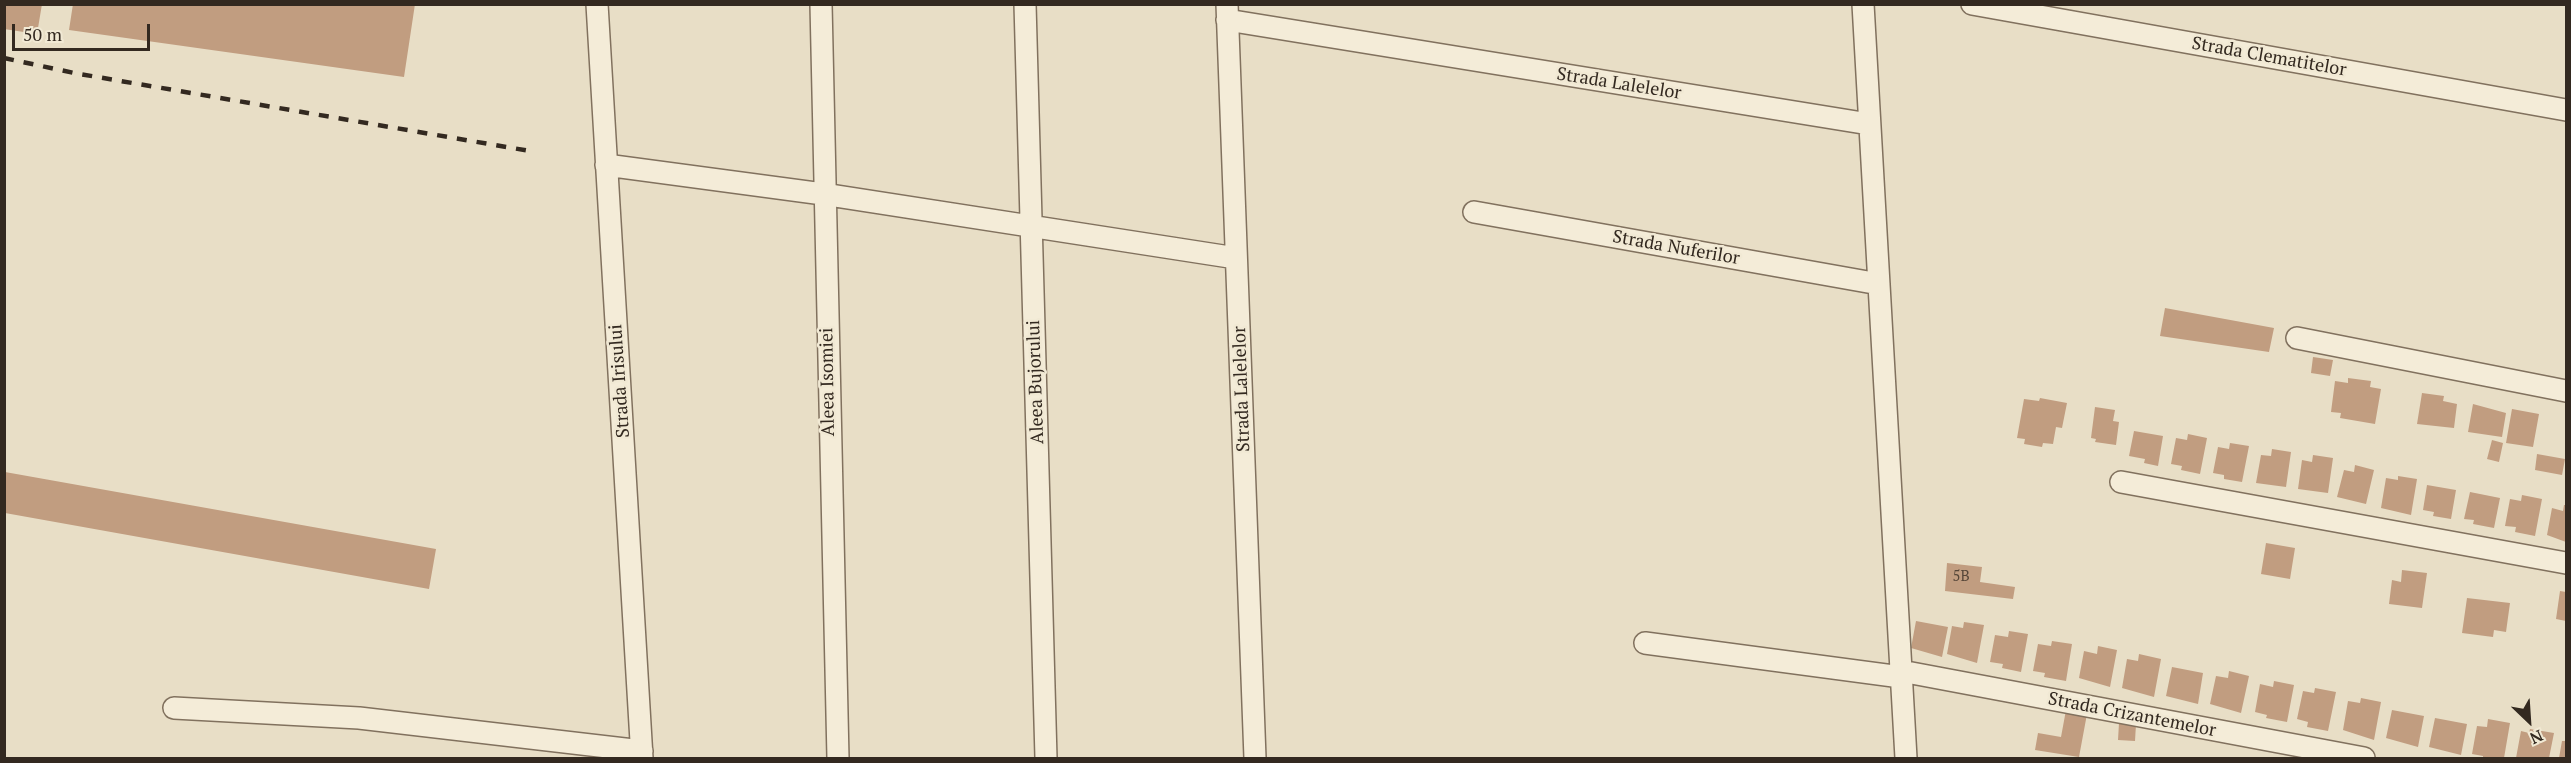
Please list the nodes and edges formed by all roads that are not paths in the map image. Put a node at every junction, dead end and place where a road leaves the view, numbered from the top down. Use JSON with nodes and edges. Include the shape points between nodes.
{"nodes":[{"id":1,"x":597,"y":4,"type":"edge"},
{"id":2,"x":820,"y":4,"type":"edge"},
{"id":3,"x":1025,"y":4,"type":"edge"},
{"id":4,"x":1863,"y":4,"type":"edge"},
{"id":5,"x":1972,"y":4,"type":"edge"},
{"id":6,"x":1227,"y":12,"type":"edge"},
{"id":7,"x":2566,"y":110,"type":"edge"},
{"id":8,"x":1869,"y":124,"type":"junction"},
{"id":9,"x":606,"y":165,"type":"junction"},
{"id":10,"x":823,"y":194,"type":"junction"},
{"id":11,"x":1474,"y":212,"type":"dead end"},
{"id":12,"x":1032,"y":226,"type":"junction"},
{"id":13,"x":1236,"y":258,"type":"junction"},
{"id":14,"x":1879,"y":284,"type":"junction"},
{"id":15,"x":2297,"y":338,"type":"dead end"},
{"id":16,"x":2566,"y":391,"type":"edge"},
{"id":17,"x":2121,"y":482,"type":"dead end"},
{"id":18,"x":2566,"y":563,"type":"edge"},
{"id":19,"x":1646,"y":643,"type":"dead end"},
{"id":20,"x":1901,"y":674,"type":"junction"},
{"id":21,"x":174,"y":708,"type":"dead end"},
{"id":22,"x":642,"y":755,"type":"edge"},
{"id":23,"x":838,"y":759,"type":"edge"},
{"id":24,"x":1047,"y":759,"type":"edge"},
{"id":25,"x":1255,"y":759,"type":"edge"},
{"id":26,"x":1906,"y":759,"type":"edge"},
{"id":27,"x":2364,"y":759,"type":"edge"}],
"edges":[{"from":1,"to":9,"type":"street","name":"Strada Irisului"},
{"from":2,"to":10,"type":"street","name":"Aleea Isomiei"},
{"from":3,"to":12,"type":"street","name":"Aleea Bujorului"},
{"from":4,"to":8,"type":"street"},
{"from":5,"to":7,"type":"street","name":"Strada Clematitelor"},
{"from":6,"to":8,"type":"street","name":"Strada Lalelelor"},
{"from":6,"to":13,"type":"street","name":"Strada Lalelelor"},
{"from":8,"to":14,"type":"street"},
{"from":9,"to":10,"type":"street"},
{"from":9,"to":22,"type":"street","name":"Strada Irisului"},
{"from":10,"to":12,"type":"street"},
{"from":10,"to":23,"type":"street","name":"Aleea Isomiei"},
{"from":11,"to":14,"type":"street","name":"Strada Nuferilor"},
{"from":12,"to":13,"type":"street"},
{"from":12,"to":24,"type":"street","name":"Aleea Bujorului"},
{"from":13,"to":25,"type":"street","name":"Strada Lalelelor"},
{"from":14,"to":20,"type":"street"},
{"from":15,"to":16,"type":"street"},
{"from":17,"to":18,"type":"street"},
{"from":19,"to":20,"type":"street"},
{"from":20,"to":26,"type":"street"},
{"from":20,"to":27,"type":"street","name":"Strada Crizantemelor"},
{"from":21,"to":22,"type":"street","via":[[359,718]]}]}
